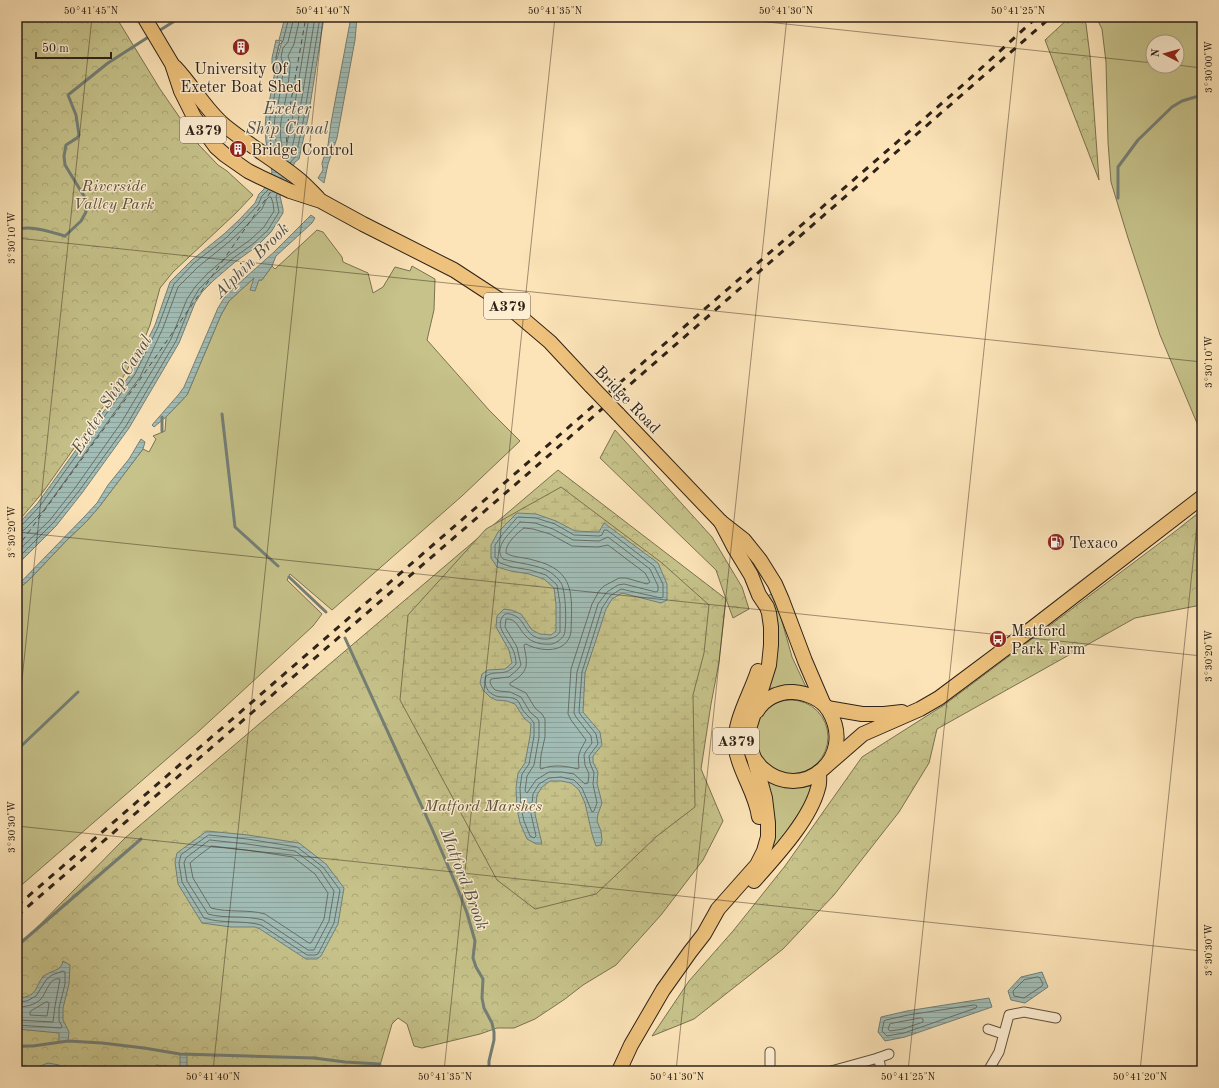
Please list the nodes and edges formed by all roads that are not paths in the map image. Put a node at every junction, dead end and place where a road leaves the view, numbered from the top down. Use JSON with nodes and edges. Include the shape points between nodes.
{"nodes":[{"id":1,"x":144,"y":17,"type":"edge"},
{"id":2,"x":172,"y":64,"type":"junction"},
{"id":3,"x":321,"y":201,"type":"junction"},
{"id":4,"x":1202,"y":497,"type":"edge"},
{"id":5,"x":721,"y":522,"type":"junction"},
{"id":6,"x":759,"y":595,"type":"junction"},
{"id":7,"x":825,"y":706,"type":"junction"},
{"id":8,"x":920,"y":710,"type":"junction"},
{"id":9,"x":752,"y":718,"type":"junction"},
{"id":10,"x":754,"y":758,"type":"junction"},
{"id":11,"x":822,"y":769,"type":"junction"},
{"id":12,"x":739,"y":884,"type":"junction"},
{"id":13,"x":704,"y":934,"type":"junction"},
{"id":14,"x":1056,"y":1018,"type":"dead end"},
{"id":15,"x":988,"y":1029,"type":"dead end"},
{"id":16,"x":1003,"y":1034,"type":"junction"},
{"id":17,"x":770,"y":1052,"type":"dead end"},
{"id":18,"x":889,"y":1054,"type":"dead end"},
{"id":19,"x":878,"y":1058,"type":"junction"},
{"id":20,"x":618,"y":1071,"type":"edge"},
{"id":21,"x":770,"y":1071,"type":"edge"},
{"id":22,"x":831,"y":1071,"type":"edge"},
{"id":23,"x":881,"y":1071,"type":"edge"},
{"id":24,"x":988,"y":1071,"type":"edge"}],
"edges":[{"from":1,"to":2,"type":"main road","name":"Bridge Road","number":"A379"},
{"from":2,"to":3,"type":"main road","name":"Bridge Road","number":"A379","via":[[218,119],[297,178]]},
{"from":2,"to":3,"type":"main road","name":"Bridge Road","number":"A379","via":[[187,104],[216,147],[260,177]]},
{"from":3,"to":5,"type":"main road","name":"Bridge Road","number":"A379","bridge":true,"via":[[454,270],[503,302],[550,342]]},
{"from":4,"to":8,"type":"main road","number":"A379","via":[[940,698]]},
{"from":5,"to":6,"type":"main road","number":"A379","via":[[751,575]]},
{"from":5,"to":7,"type":"main road","name":"Bridge Road","number":"A379","via":[[744,540],[775,584]]},
{"from":6,"to":9,"type":"main road","number":"A379","via":[[769,613],[771,645],[766,677]]},
{"from":6,"to":12,"type":"main road","number":"A379","via":[[764,632],[762,656],[740,717],[736,750],[755,800],[761,833],[753,860]]},
{"from":7,"to":8,"type":"main road","number":"A379","via":[[862,714]]},
{"from":7,"to":9,"type":"main road","number":"A379","via":[[804,693],[783,693],[766,701]]},
{"from":7,"to":11,"type":"main road","number":"A379","via":[[834,719],[837,740],[835,751]]},
{"from":8,"to":11,"type":"main road","number":"A379","via":[[862,734]]},
{"from":9,"to":10,"type":"main road","number":"A379","via":[[748,732]]},
{"from":10,"to":11,"type":"main road","number":"A379","via":[[762,769],[782,780],[812,777]]},
{"from":10,"to":12,"type":"main road","number":"A379","via":[[764,798],[768,837],[757,865]]},
{"from":11,"to":13,"type":"main road","number":"A379","via":[[815,799],[784,847],[726,915]]},
{"from":12,"to":13,"type":"main road","number":"A379","via":[[718,909]]},
{"from":13,"to":20,"type":"main road","number":"A379","via":[[663,990]]},
{"from":14,"to":16,"type":"street","via":[[1024,1012],[1009,1015]]},
{"from":15,"to":16,"type":"street"},
{"from":16,"to":24,"type":"street","via":[[998,1052]]},
{"from":17,"to":21,"type":"street"},
{"from":18,"to":19,"type":"street"},
{"from":19,"to":22,"type":"street"},
{"from":19,"to":23,"type":"street"}]}
